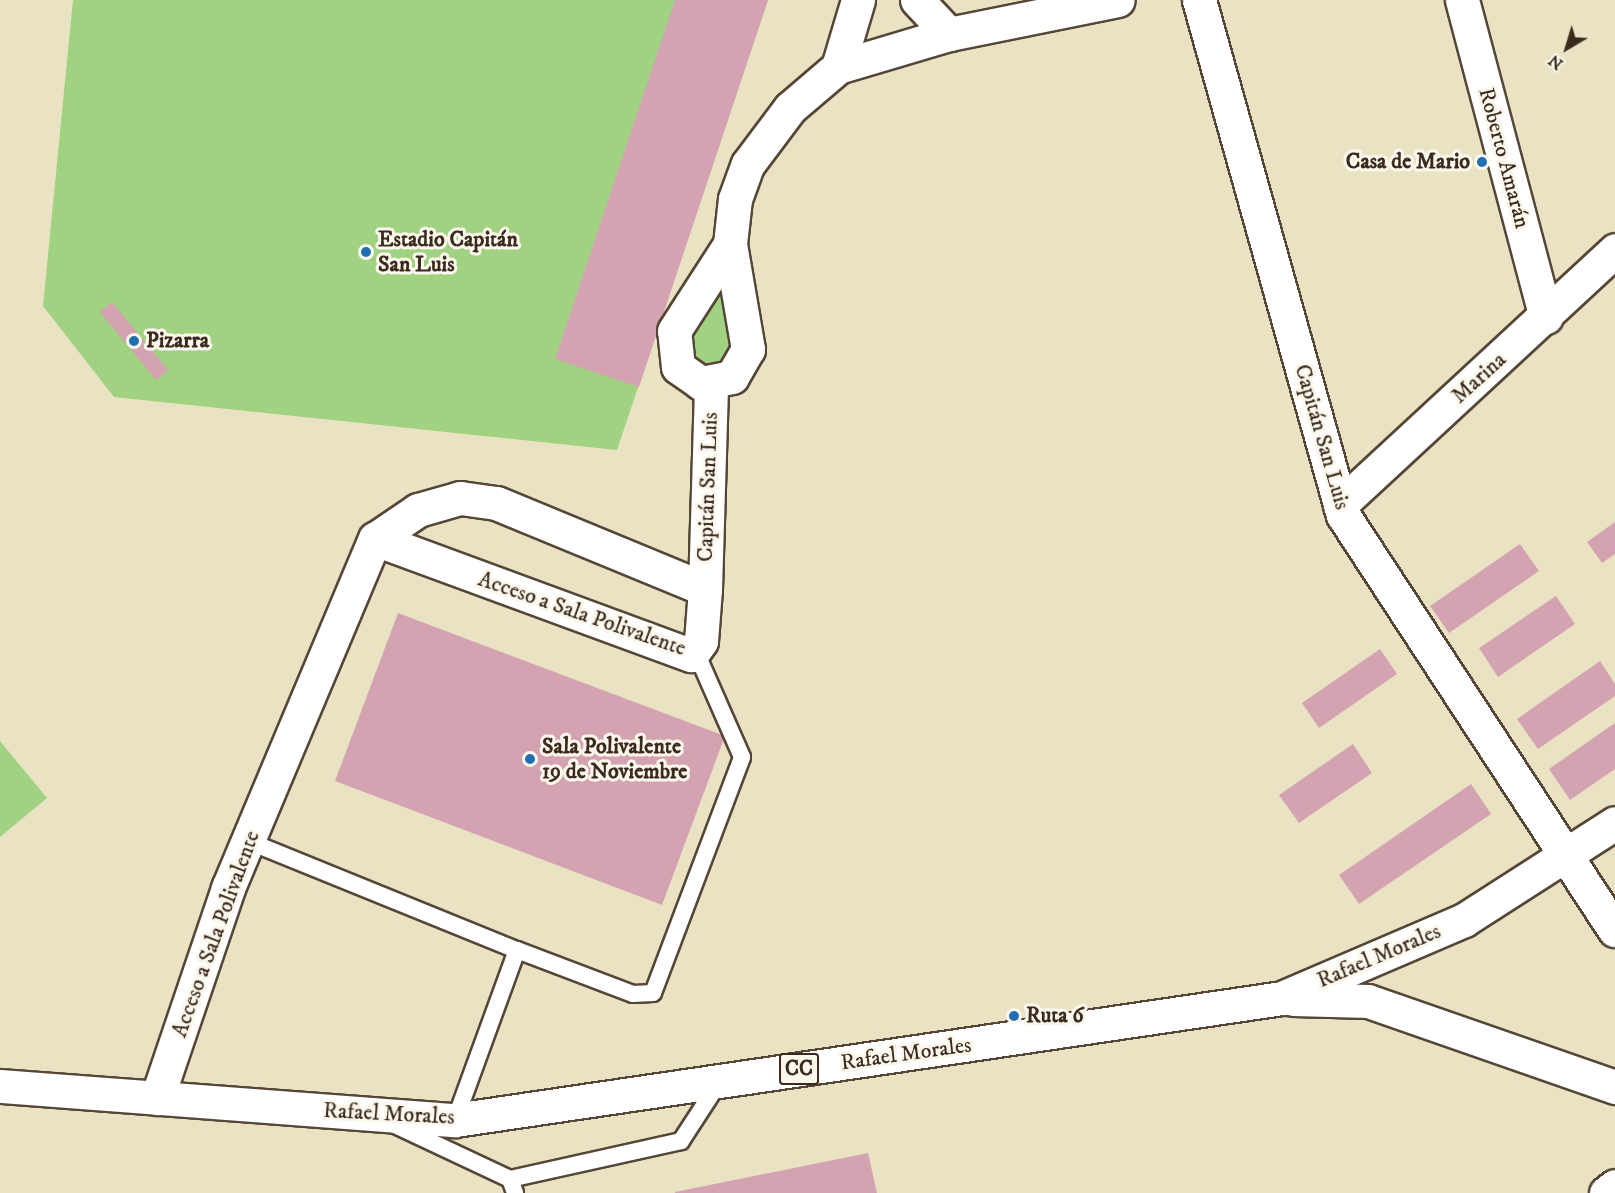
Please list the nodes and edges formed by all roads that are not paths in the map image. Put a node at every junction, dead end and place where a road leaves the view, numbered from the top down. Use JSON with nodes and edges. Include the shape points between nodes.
{"nodes":[{"id":1,"x":858,"y":0,"type":"edge"},
{"id":2,"x":917,"y":0,"type":"edge"},
{"id":3,"x":1118,"y":0,"type":"edge"},
{"id":4,"x":1199,"y":0,"type":"edge"},
{"id":5,"x":1462,"y":0,"type":"edge"},
{"id":6,"x":949,"y":34,"type":"junction"},
{"id":7,"x":838,"y":67,"type":"junction"},
{"id":8,"x":730,"y":244,"type":"junction"},
{"id":9,"x":1615,"y":250,"type":"edge"},
{"id":10,"x":1546,"y":317,"type":"junction"},
{"id":11,"x":711,"y":384,"type":"junction"},
{"id":12,"x":1340,"y":505,"type":"junction"},
{"id":13,"x":375,"y":539,"type":"junction"},
{"id":14,"x":705,"y":589,"type":"junction"},
{"id":15,"x":696,"y":652,"type":"junction"},
{"id":16,"x":1615,"y":823,"type":"edge"},
{"id":17,"x":248,"y":841,"type":"junction"},
{"id":18,"x":1565,"y":859,"type":"junction"},
{"id":19,"x":1615,"y":930,"type":"edge"},
{"id":20,"x":517,"y":950,"type":"junction"},
{"id":21,"x":1282,"y":998,"type":"junction"},
{"id":22,"x":720,"y":1081,"type":"junction"},
{"id":23,"x":0,"y":1086,"type":"edge"},
{"id":24,"x":1615,"y":1087,"type":"edge"},
{"id":25,"x":157,"y":1098,"type":"junction"},
{"id":26,"x":372,"y":1114,"type":"junction"},
{"id":27,"x":455,"y":1120,"type":"junction"},
{"id":28,"x":513,"y":1186,"type":"edge"},
{"id":29,"x":1615,"y":1186,"type":"edge"},
{"id":30,"x":1605,"y":1193,"type":"edge"}],
"edges":[{"from":1,"to":7,"type":"street"},
{"from":2,"to":6,"type":"street"},
{"from":3,"to":6,"type":"street","name":"Capitán San Luis"},
{"from":4,"to":12,"type":"street","name":"Capitán San Luis"},
{"from":5,"to":10,"type":"street","name":"Roberto Amarán"},
{"from":6,"to":7,"type":"street","name":"Capitán San Luis"},
{"from":7,"to":8,"type":"street","name":"Capitán San Luis","via":[[790,108],[748,164],[735,199]]},
{"from":8,"to":11,"type":"street","name":"Capitán San Luis","via":[[748,349],[738,372]]},
{"from":8,"to":11,"type":"street","name":"Capitán San Luis","via":[[674,331],[671,343],[684,374]]},
{"from":9,"to":10,"type":"street","name":"Marina"},
{"from":10,"to":12,"type":"street","name":"Marina"},
{"from":11,"to":14,"type":"street","name":"Capitán San Luis"},
{"from":12,"to":18,"type":"street","name":"Capitán San Luis"},
{"from":13,"to":14,"type":"street","via":[[418,510],[460,498],[496,503]]},
{"from":13,"to":15,"type":"street","name":"Acceso a Sala Polivalente","via":[[687,655]]},
{"from":13,"to":17,"type":"street","name":"Acceso a Sala Polivalente"},
{"from":14,"to":15,"type":"street","name":"Acceso a Sala Polivalente"},
{"from":15,"to":20,"type":"lane","via":[[742,757],[653,993],[633,994]]},
{"from":16,"to":18,"type":"street","number":"CC"},
{"from":17,"to":20,"type":"lane"},
{"from":17,"to":25,"type":"street","name":"Acceso a Sala Polivalente"},
{"from":18,"to":19,"type":"street","name":"Capitán San Luis"},
{"from":18,"to":21,"type":"street","name":"Rafael Morales","number":"CC","via":[[1464,920]]},
{"from":20,"to":27,"type":"lane"},
{"from":21,"to":22,"type":"street","name":"Rafael Morales","number":"CC"},
{"from":21,"to":24,"type":"street","via":[[1368,1001]]},
{"from":22,"to":27,"type":"street","name":"Rafael Morales","number":"CC"},
{"from":22,"to":28,"type":"lane","via":[[681,1141]]},
{"from":23,"to":25,"type":"street","name":"Rafael Morales","number":"CC"},
{"from":25,"to":26,"type":"street","name":"Rafael Morales","number":"CC"},
{"from":26,"to":27,"type":"street","name":"Rafael Morales","number":"CC"},
{"from":26,"to":28,"type":"lane"},
{"from":29,"to":30,"type":"street"}]}
